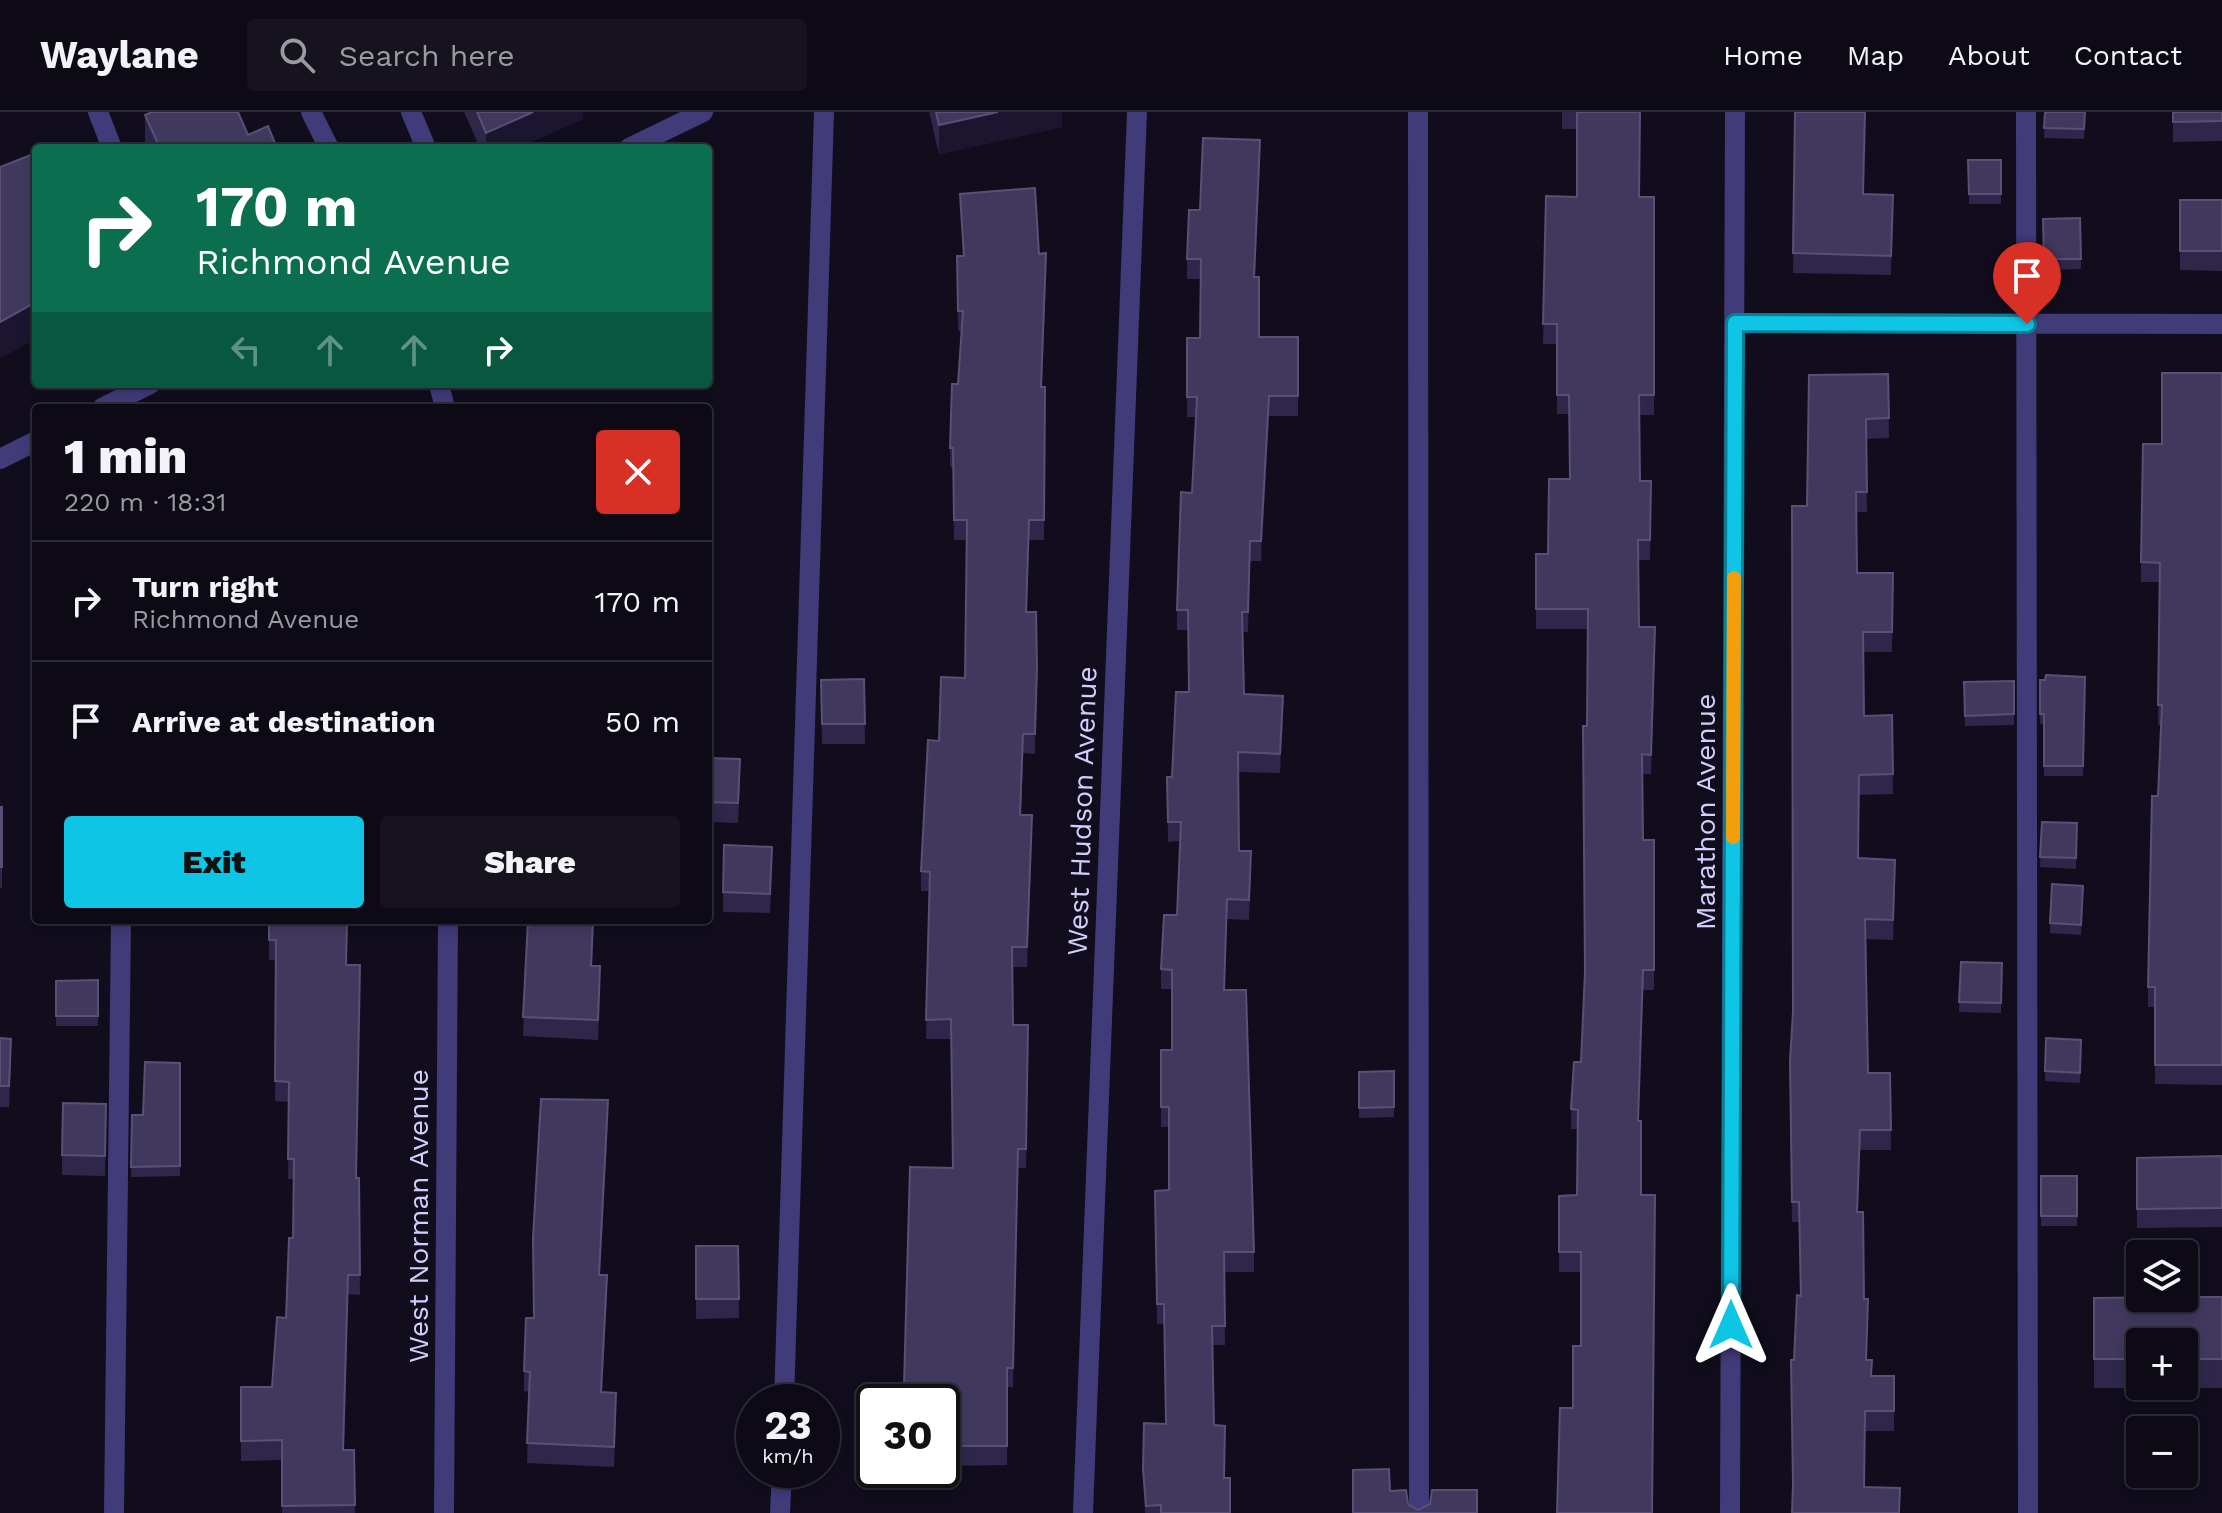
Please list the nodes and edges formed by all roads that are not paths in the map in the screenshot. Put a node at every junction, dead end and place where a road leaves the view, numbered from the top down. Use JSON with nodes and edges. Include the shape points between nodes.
{"nodes":[{"id":1,"x":98,"y":112,"type":"edge"},
{"id":2,"x":311,"y":112,"type":"edge"},
{"id":3,"x":411,"y":112,"type":"edge"},
{"id":4,"x":703,"y":112,"type":"edge"},
{"id":5,"x":824,"y":112,"type":"edge"},
{"id":6,"x":1137,"y":112,"type":"edge"},
{"id":7,"x":1418,"y":112,"type":"edge"},
{"id":8,"x":1735,"y":112,"type":"edge"},
{"id":9,"x":2026,"y":112,"type":"edge"},
{"id":10,"x":110,"y":144,"type":"edge"},
{"id":11,"x":327,"y":144,"type":"edge"},
{"id":12,"x":424,"y":144,"type":"edge"},
{"id":13,"x":637,"y":144,"type":"edge"},
{"id":14,"x":1735,"y":323,"type":"junction"},
{"id":15,"x":2027,"y":324,"type":"junction"},
{"id":16,"x":2222,"y":324,"type":"edge"},
{"id":17,"x":142,"y":388,"type":"edge"},
{"id":18,"x":110,"y":404,"type":"edge"},
{"id":19,"x":32,"y":443,"type":"edge"},
{"id":20,"x":0,"y":459,"type":"edge"},
{"id":21,"x":121,"y":924,"type":"edge"},
{"id":22,"x":448,"y":924,"type":"edge"},
{"id":23,"x":785,"y":1384,"type":"edge"},
{"id":24,"x":781,"y":1488,"type":"edge"},
{"id":25,"x":114,"y":1513,"type":"edge"},
{"id":26,"x":444,"y":1513,"type":"edge"},
{"id":27,"x":780,"y":1513,"type":"edge"},
{"id":28,"x":1083,"y":1513,"type":"edge"},
{"id":29,"x":1419,"y":1513,"type":"edge"},
{"id":30,"x":1730,"y":1513,"type":"edge"},
{"id":31,"x":2028,"y":1513,"type":"edge"}],
"edges":[{"from":1,"to":10,"type":"street"},
{"from":2,"to":11,"type":"street"},
{"from":3,"to":12,"type":"street"},
{"from":4,"to":13,"type":"street"},
{"from":5,"to":23,"type":"street"},
{"from":6,"to":28,"type":"street","name":"West Hudson Avenue"},
{"from":7,"to":29,"type":"street"},
{"from":8,"to":14,"type":"street","name":"Marathon Avenue"},
{"from":9,"to":15,"type":"street"},
{"from":14,"to":15,"type":"street"},
{"from":14,"to":30,"type":"street","name":"Marathon Avenue"},
{"from":15,"to":16,"type":"street"},
{"from":15,"to":31,"type":"street"},
{"from":17,"to":18,"type":"street"},
{"from":19,"to":20,"type":"street"},
{"from":21,"to":25,"type":"street"},
{"from":22,"to":26,"type":"street","name":"West Norman Avenue"},
{"from":24,"to":27,"type":"street"}]}
